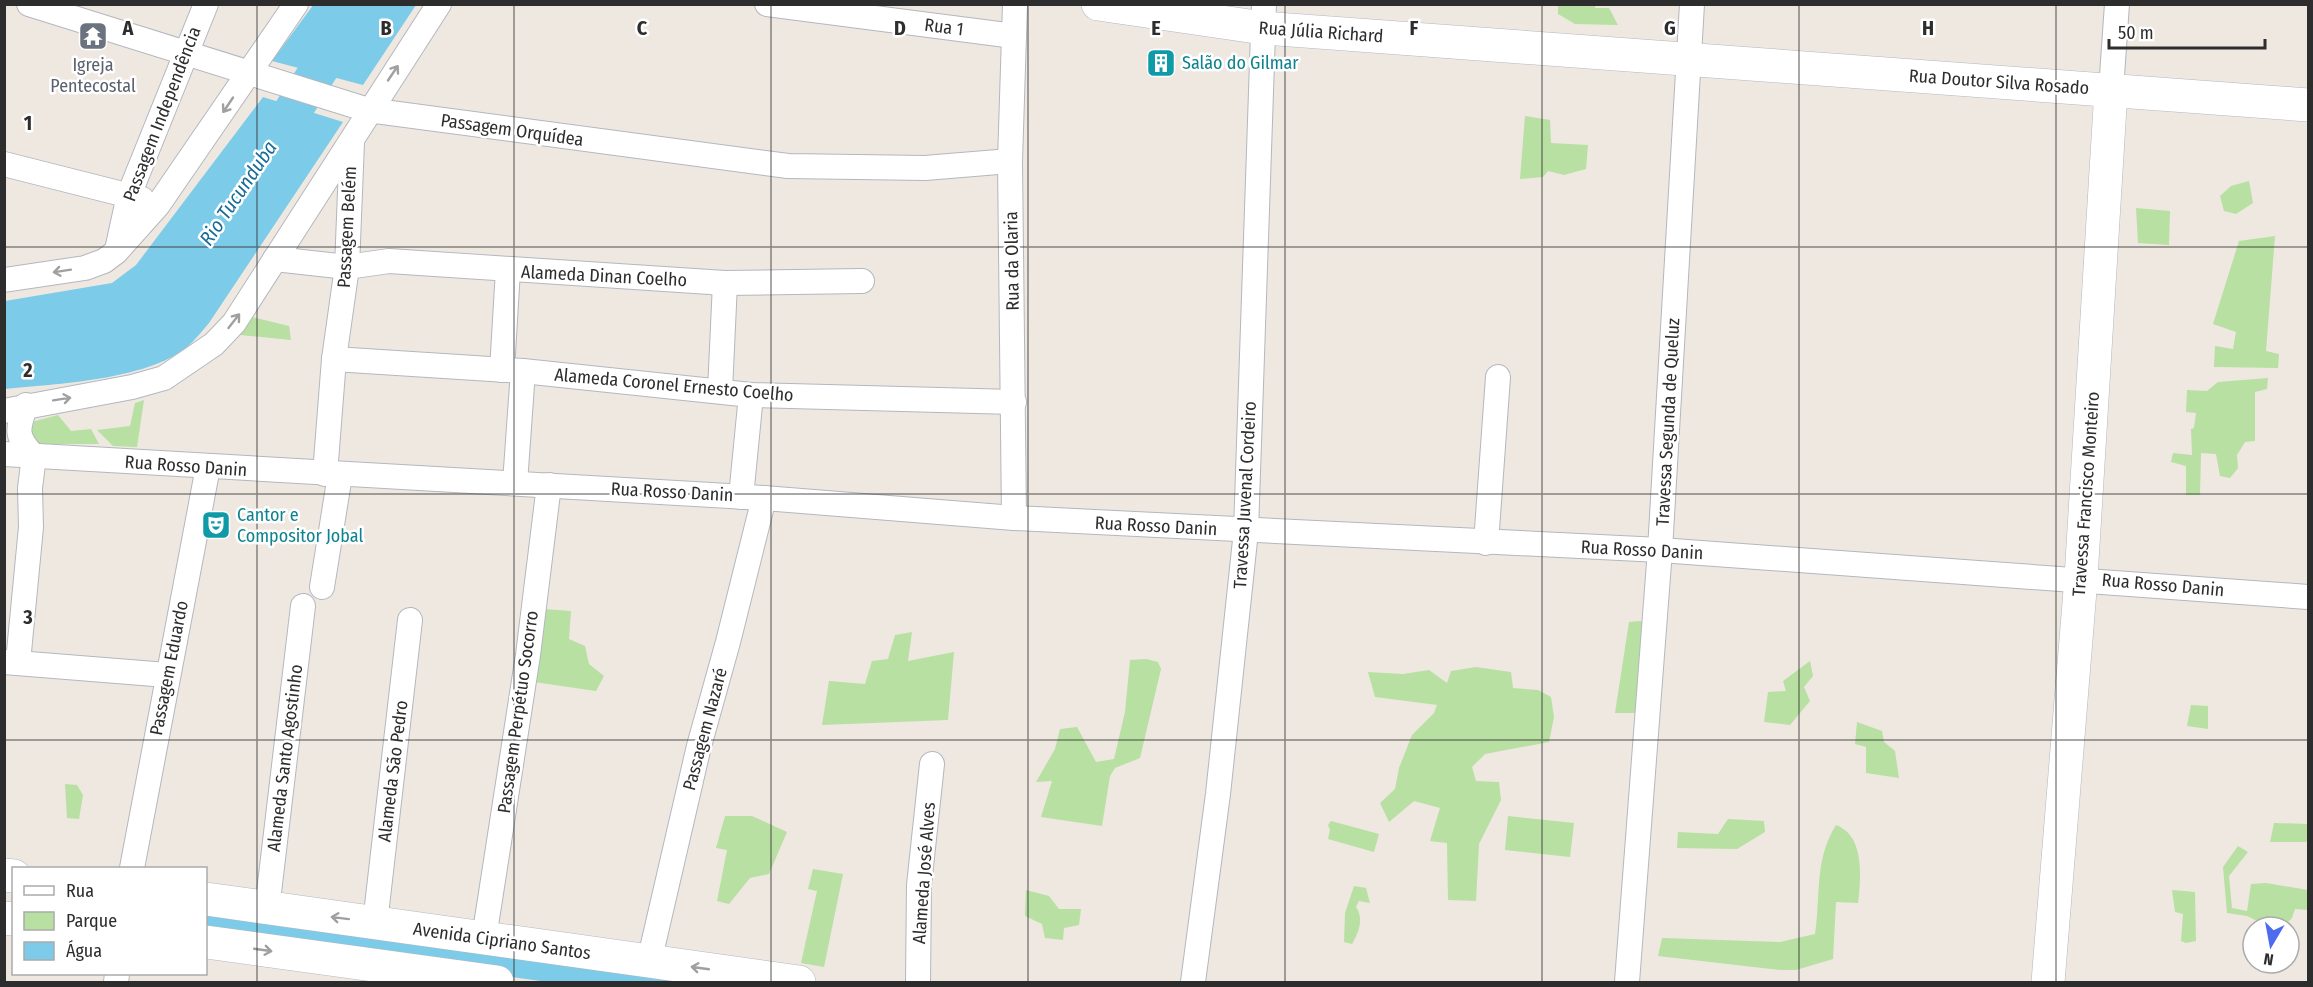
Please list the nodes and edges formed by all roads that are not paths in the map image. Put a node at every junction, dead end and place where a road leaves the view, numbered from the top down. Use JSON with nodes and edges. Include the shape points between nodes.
{"nodes":[{"id":1,"x":29,"y":4,"type":"edge"},
{"id":2,"x":206,"y":4,"type":"edge"},
{"id":3,"x":296,"y":4,"type":"edge"},
{"id":4,"x":439,"y":4,"type":"edge"},
{"id":5,"x":767,"y":4,"type":"edge"},
{"id":6,"x":1015,"y":4,"type":"edge"},
{"id":7,"x":1098,"y":4,"type":"edge"},
{"id":8,"x":1692,"y":4,"type":"edge"},
{"id":9,"x":2118,"y":4,"type":"edge"},
{"id":10,"x":1263,"y":16,"type":"edge"},
{"id":11,"x":1014,"y":36,"type":"junction"},
{"id":12,"x":185,"y":54,"type":"junction"},
{"id":13,"x":1689,"y":58,"type":"junction"},
{"id":14,"x":253,"y":76,"type":"junction"},
{"id":15,"x":2111,"y":90,"type":"junction"},
{"id":16,"x":2308,"y":105,"type":"edge"},
{"id":17,"x":366,"y":110,"type":"junction"},
{"id":18,"x":352,"y":141,"type":"junction"},
{"id":19,"x":1010,"y":160,"type":"junction"},
{"id":20,"x":4,"y":164,"type":"edge"},
{"id":21,"x":129,"y":195,"type":"junction"},
{"id":22,"x":158,"y":205,"type":"junction"},
{"id":23,"x":116,"y":252,"type":"junction"},
{"id":24,"x":274,"y":260,"type":"junction"},
{"id":25,"x":347,"y":267,"type":"junction"},
{"id":26,"x":508,"y":270,"type":"junction"},
{"id":27,"x":4,"y":280,"type":"edge"},
{"id":28,"x":862,"y":281,"type":"dead end"},
{"id":29,"x":725,"y":283,"type":"junction"},
{"id":30,"x":334,"y":359,"type":"junction"},
{"id":31,"x":513,"y":371,"type":"junction"},
{"id":32,"x":1498,"y":377,"type":"dead end"},
{"id":33,"x":720,"y":391,"type":"junction"},
{"id":34,"x":751,"y":395,"type":"junction"},
{"id":35,"x":1014,"y":402,"type":"junction"},
{"id":36,"x":15,"y":408,"type":"edge"},
{"id":37,"x":4,"y":454,"type":"edge"},
{"id":38,"x":34,"y":456,"type":"junction"},
{"id":39,"x":207,"y":467,"type":"junction"},
{"id":40,"x":333,"y":475,"type":"junction"},
{"id":41,"x":515,"y":483,"type":"junction"},
{"id":42,"x":549,"y":485,"type":"junction"},
{"id":43,"x":752,"y":497,"type":"junction"},
{"id":44,"x":1014,"y":518,"type":"junction"},
{"id":45,"x":1246,"y":531,"type":"junction"},
{"id":46,"x":1486,"y":543,"type":"junction"},
{"id":47,"x":1660,"y":550,"type":"junction"},
{"id":48,"x":2081,"y":578,"type":"junction"},
{"id":49,"x":322,"y":587,"type":"dead end"},
{"id":50,"x":2308,"y":597,"type":"edge"},
{"id":51,"x":303,"y":606,"type":"dead end"},
{"id":52,"x":410,"y":620,"type":"dead end"},
{"id":53,"x":11,"y":662,"type":"edge"},
{"id":54,"x":167,"y":675,"type":"junction"},
{"id":55,"x":932,"y":764,"type":"dead end"},
{"id":56,"x":132,"y":867,"type":"edge"},
{"id":57,"x":207,"y":899,"type":"edge"},
{"id":58,"x":267,"y":909,"type":"junction"},
{"id":59,"x":375,"y":922,"type":"junction"},
{"id":60,"x":484,"y":938,"type":"junction"},
{"id":61,"x":207,"y":942,"type":"edge"},
{"id":62,"x":649,"y":962,"type":"junction"},
{"id":63,"x":497,"y":982,"type":"edge"},
{"id":64,"x":799,"y":982,"type":"edge"},
{"id":65,"x":918,"y":982,"type":"edge"},
{"id":66,"x":1192,"y":982,"type":"edge"},
{"id":67,"x":1627,"y":982,"type":"edge"},
{"id":68,"x":2048,"y":982,"type":"edge"}],
"edges":[{"from":1,"to":12,"type":"street","name":"Passagem Orquídea"},
{"from":2,"to":12,"type":"street","name":"Passagem Independência"},
{"from":3,"to":14,"type":"street"},
{"from":17,"to":4,"type":"street","name":"Passagem Belém","one_way":true},
{"from":5,"to":11,"type":"street","name":"Rua 1"},
{"from":6,"to":11,"type":"street","name":"Rua da Olaria"},
{"from":7,"to":10,"type":"street","name":"Rua Júlia Richard"},
{"from":8,"to":13,"type":"street","name":"Travessa Segunda de Queluz"},
{"from":9,"to":15,"type":"street","name":"Travessa Francisco Monteiro"},
{"from":10,"to":13,"type":"street","name":"Rua Júlia Richard"},
{"from":10,"to":45,"type":"street","name":"Travessa Juvenal Cordeiro"},
{"from":11,"to":19,"type":"street","name":"Rua da Olaria"},
{"from":12,"to":14,"type":"street","name":"Passagem Orquídea"},
{"from":12,"to":21,"type":"street","name":"Passagem Independência"},
{"from":13,"to":15,"type":"street","name":"Rua Doutor Silva Rosado"},
{"from":13,"to":47,"type":"street","name":"Travessa Segunda de Queluz"},
{"from":14,"to":17,"type":"street","name":"Passagem Orquídea"},
{"from":14,"to":22,"type":"street","one_way":true},
{"from":15,"to":16,"type":"street","name":"Rua Doutor Silva Rosado"},
{"from":15,"to":48,"type":"street","name":"Travessa Francisco Monteiro"},
{"from":17,"to":18,"type":"street","name":"Passagem Belém"},
{"from":17,"to":19,"type":"street","name":"Passagem Orquídea","via":[[788,166],[904,169]]},
{"from":18,"to":24,"type":"street"},
{"from":18,"to":25,"type":"street","name":"Passagem Belém"},
{"from":19,"to":35,"type":"street","name":"Rua da Olaria"},
{"from":20,"to":21,"type":"street"},
{"from":21,"to":22,"type":"street"},
{"from":21,"to":23,"type":"street","name":"Passagem Independência"},
{"from":22,"to":23,"type":"street"},
{"from":23,"to":27,"type":"street","one_way":true,"via":[[85,268]]},
{"from":24,"to":25,"type":"street","name":"Alameda Dinan Coelho"},
{"from":36,"to":24,"type":"street","one_way":true,"via":[[164,378],[214,344],[234,323]]},
{"from":25,"to":26,"type":"street","name":"Alameda Dinan Coelho","via":[[389,261]]},
{"from":25,"to":30,"type":"street","name":"Passagem Belém"},
{"from":26,"to":29,"type":"street","name":"Alameda Dinan Coelho"},
{"from":26,"to":31,"type":"street"},
{"from":28,"to":29,"type":"street","name":"Alameda Dinan Coelho"},
{"from":29,"to":33,"type":"street"},
{"from":30,"to":31,"type":"street","name":"Alameda Coronel Ernesto Coelho"},
{"from":30,"to":40,"type":"street","name":"Passagem Belém"},
{"from":31,"to":33,"type":"street","name":"Alameda Coronel Ernesto Coelho"},
{"from":31,"to":41,"type":"street"},
{"from":32,"to":46,"type":"street"},
{"from":33,"to":34,"type":"street","name":"Alameda Coronel Ernesto Coelho"},
{"from":34,"to":35,"type":"street","name":"Alameda Coronel Ernesto Coelho"},
{"from":34,"to":43,"type":"street","name":"Passagem Nazaré"},
{"from":35,"to":44,"type":"street","name":"Rua da Olaria"},
{"from":36,"to":38,"type":"street","via":[[19,435]]},
{"from":37,"to":38,"type":"street","name":"Rua Rosso Danin"},
{"from":38,"to":39,"type":"street","name":"Rua Rosso Danin"},
{"from":38,"to":53,"type":"street","via":[[31,527]]},
{"from":39,"to":40,"type":"street","name":"Rua Rosso Danin"},
{"from":39,"to":54,"type":"street","name":"Passagem Eduardo"},
{"from":40,"to":41,"type":"street","name":"Rua Rosso Danin"},
{"from":40,"to":49,"type":"street","name":"Passagem Belém"},
{"from":41,"to":42,"type":"street","name":"Rua Rosso Danin"},
{"from":42,"to":43,"type":"street","name":"Rua Rosso Danin"},
{"from":42,"to":60,"type":"street","name":"Passagem Perpétuo Socorro","via":[[528,655]]},
{"from":43,"to":44,"type":"street","name":"Rua Rosso Danin"},
{"from":43,"to":62,"type":"street","name":"Passagem Nazaré","via":[[728,642],[699,746]]},
{"from":44,"to":45,"type":"street","name":"Rua Rosso Danin"},
{"from":45,"to":46,"type":"street","name":"Rua Rosso Danin"},
{"from":45,"to":66,"type":"street","name":"Travessa Juvenal Cordeiro","via":[[1218,795]]},
{"from":46,"to":47,"type":"street","name":"Rua Rosso Danin"},
{"from":47,"to":48,"type":"street","name":"Rua Rosso Danin"},
{"from":47,"to":67,"type":"street","name":"Travessa Segunda de Queluz"},
{"from":48,"to":50,"type":"street","name":"Rua Rosso Danin"},
{"from":48,"to":68,"type":"street","name":"Travessa Francisco Monteiro"},
{"from":51,"to":58,"type":"street","name":"Alameda Santo Agostinho"},
{"from":52,"to":59,"type":"street","name":"Alameda São Pedro"},
{"from":53,"to":54,"type":"street"},
{"from":54,"to":56,"type":"street","name":"Passagem Eduardo"},
{"from":55,"to":65,"type":"street","name":"Alameda José Alves","via":[[919,885]]},
{"from":57,"to":58,"type":"street","name":"Avenida Cipriano Santos"},
{"from":59,"to":58,"type":"street","name":"Avenida Cipriano Santos","one_way":true},
{"from":59,"to":60,"type":"street","name":"Avenida Cipriano Santos"},
{"from":60,"to":62,"type":"street","name":"Avenida Cipriano Santos"},
{"from":61,"to":63,"type":"street","one_way":true},
{"from":64,"to":62,"type":"street","name":"Avenida Cipriano Santos","one_way":true}]}
